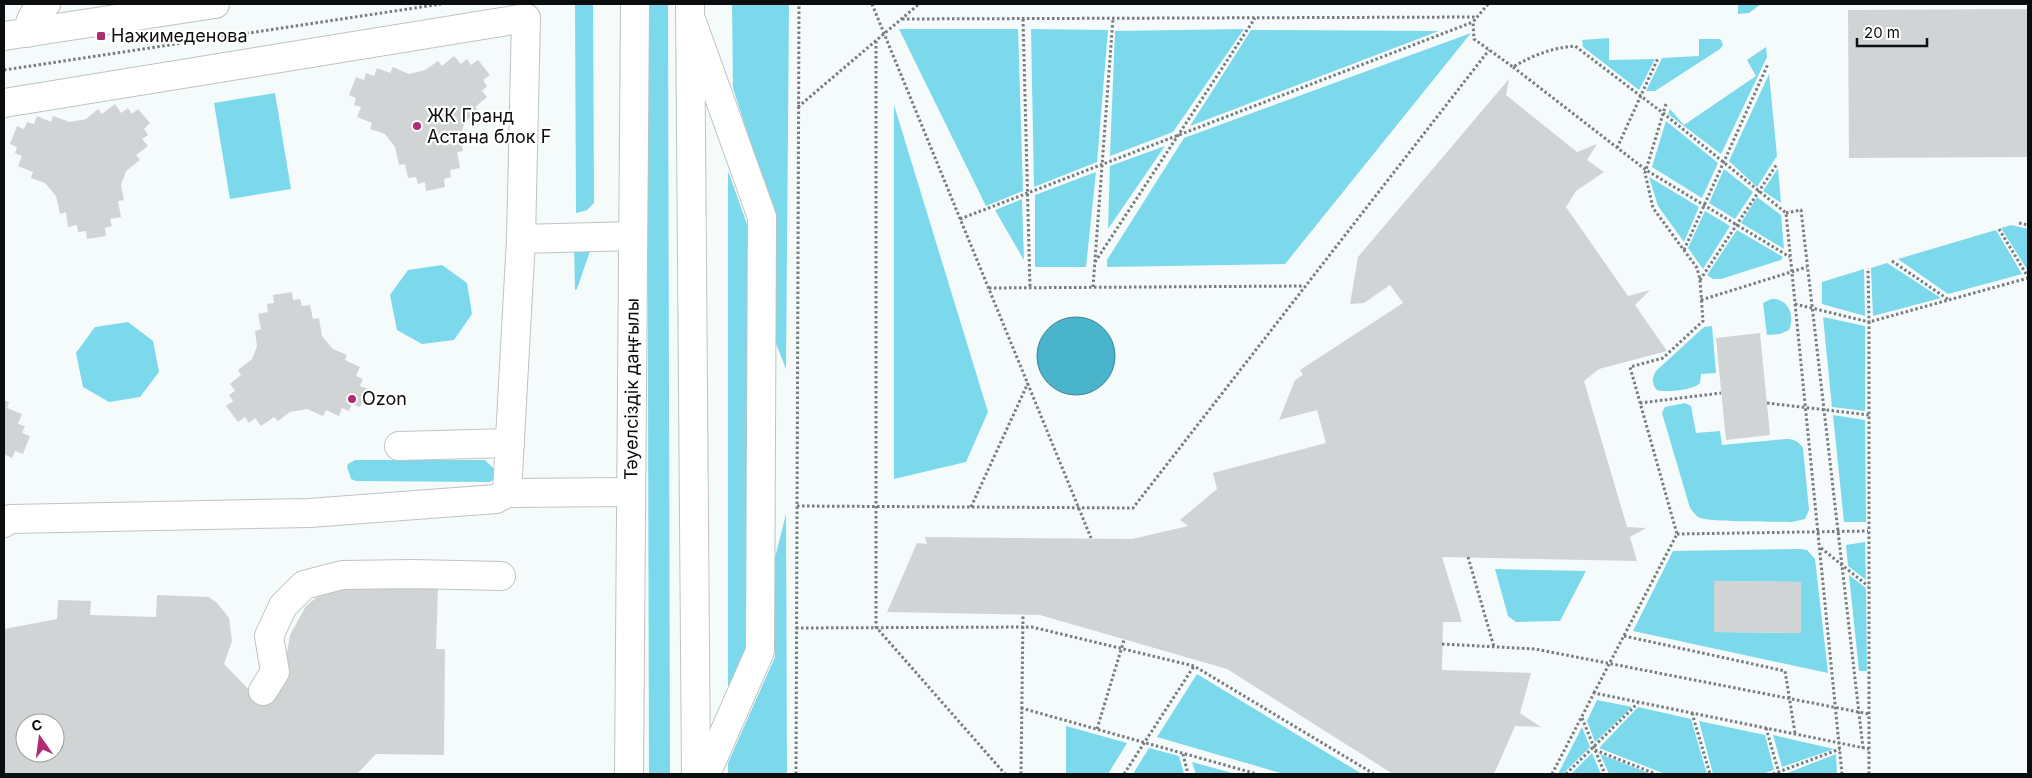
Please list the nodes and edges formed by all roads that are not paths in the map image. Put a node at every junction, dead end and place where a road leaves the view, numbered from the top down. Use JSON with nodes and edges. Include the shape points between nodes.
{"nodes":[{"id":1,"x":46,"y":4,"type":"edge"},
{"id":2,"x":215,"y":4,"type":"edge"},
{"id":3,"x":635,"y":4,"type":"edge"},
{"id":4,"x":690,"y":10,"type":"edge"},
{"id":5,"x":15,"y":35,"type":"edge"},
{"id":6,"x":4,"y":103,"type":"edge"},
{"id":7,"x":633,"y":236,"type":"junction"},
{"id":8,"x":521,"y":239,"type":"junction"},
{"id":9,"x":510,"y":444,"type":"junction"},
{"id":10,"x":399,"y":446,"type":"dead end"},
{"id":11,"x":630,"y":492,"type":"junction"},
{"id":12,"x":507,"y":493,"type":"junction"},
{"id":13,"x":4,"y":523,"type":"edge"},
{"id":14,"x":500,"y":576,"type":"dead end"},
{"id":15,"x":263,"y":691,"type":"dead end"},
{"id":16,"x":629,"y":774,"type":"edge"},
{"id":17,"x":696,"y":774,"type":"edge"},
{"id":18,"x":706,"y":774,"type":"edge"}],
"edges":[{"from":1,"to":5,"type":"main road","via":[[37,8]]},
{"from":2,"to":5,"type":"main road"},
{"from":3,"to":7,"type":"main road","name":"Тәуелсіздік даңғылы"},
{"from":4,"to":17,"type":"main road"},
{"from":4,"to":18,"type":"main road","via":[[762,217],[760,651]]},
{"from":6,"to":8,"type":"main road","via":[[526,18]]},
{"from":7,"to":8,"type":"main road"},
{"from":7,"to":11,"type":"main road","name":"Тәуелсіздік даңғылы"},
{"from":8,"to":9,"type":"main road"},
{"from":9,"to":10,"type":"main road"},
{"from":9,"to":12,"type":"main road"},
{"from":11,"to":12,"type":"main road"},
{"from":11,"to":16,"type":"main road","name":"Тәуелсіздік даңғылы"},
{"from":12,"to":13,"type":"main road","via":[[496,499],[309,513],[10,519]]},
{"from":14,"to":15,"type":"main road","via":[[342,575],[304,585],[283,606],[269,636],[275,672]]}]}
